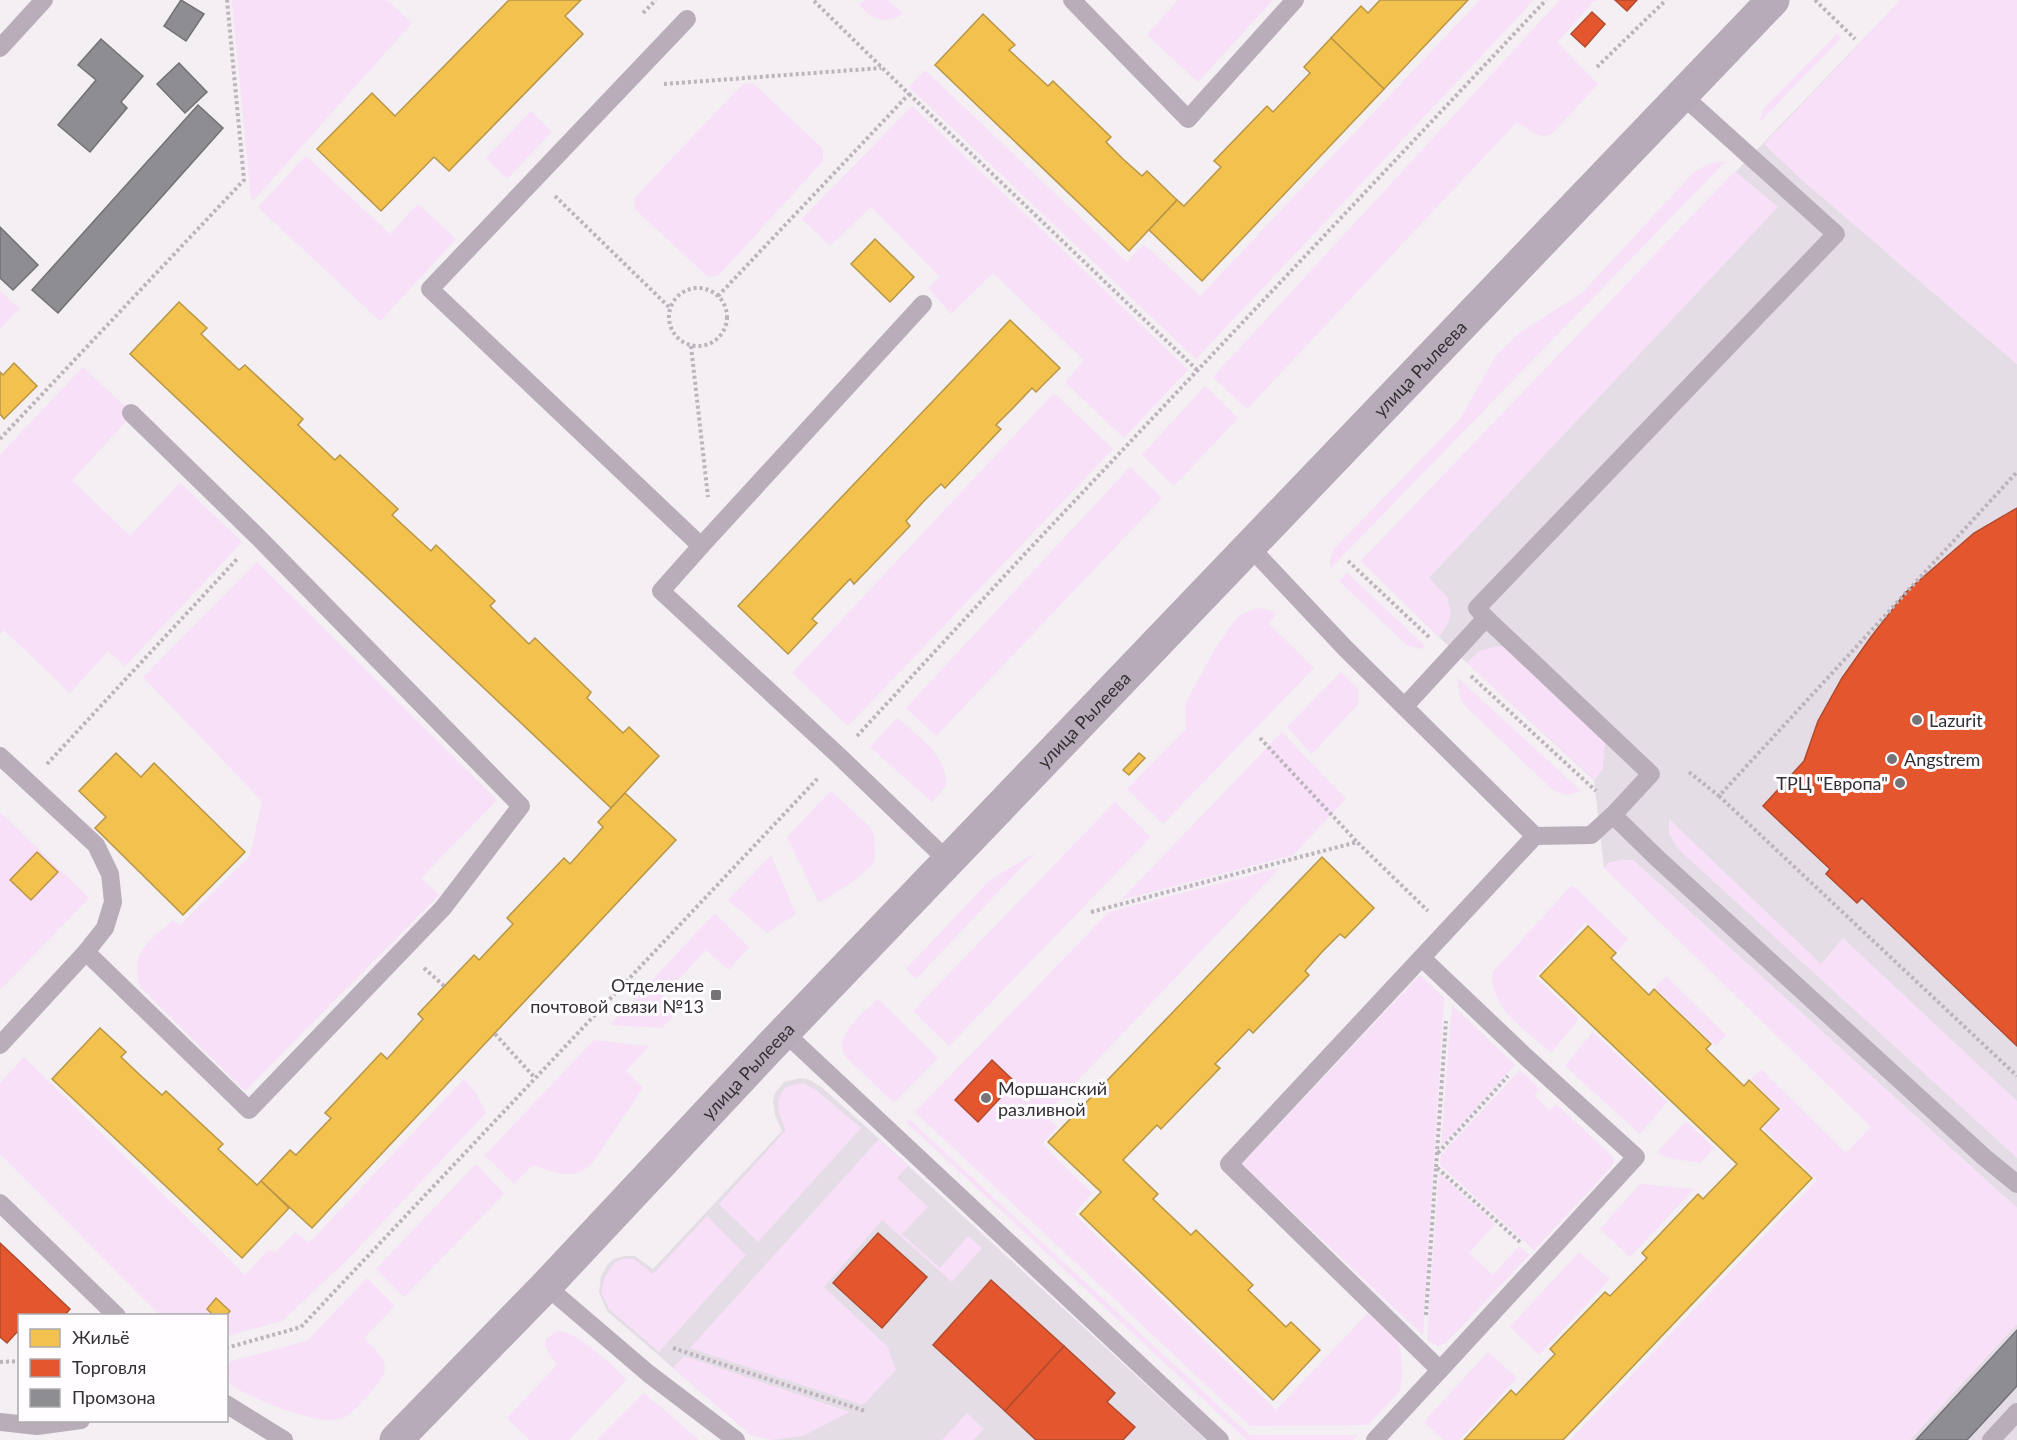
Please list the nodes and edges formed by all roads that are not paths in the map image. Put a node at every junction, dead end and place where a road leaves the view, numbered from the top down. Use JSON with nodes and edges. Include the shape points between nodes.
{"nodes":[{"id":1,"x":44,"y":0,"type":"edge"},
{"id":2,"x":1072,"y":0,"type":"edge"},
{"id":3,"x":1295,"y":0,"type":"edge"},
{"id":4,"x":1773,"y":0,"type":"edge"},
{"id":5,"x":687,"y":20,"type":"dead end"},
{"id":6,"x":0,"y":48,"type":"edge"},
{"id":7,"x":1682,"y":95,"type":"junction"},
{"id":8,"x":923,"y":304,"type":"dead end"},
{"id":9,"x":130,"y":413,"type":"dead end"},
{"id":10,"x":706,"y":539,"type":"junction"},
{"id":11,"x":1249,"y":546,"type":"junction"},
{"id":12,"x":1486,"y":618,"type":"junction"},
{"id":13,"x":1405,"y":706,"type":"junction"},
{"id":14,"x":0,"y":756,"type":"edge"},
{"id":15,"x":1615,"y":812,"type":"junction"},
{"id":16,"x":1536,"y":836,"type":"junction"},
{"id":17,"x":948,"y":861,"type":"junction"},
{"id":18,"x":86,"y":952,"type":"junction"},
{"id":19,"x":1422,"y":958,"type":"junction"},
{"id":20,"x":784,"y":1032,"type":"junction"},
{"id":21,"x":0,"y":1045,"type":"edge"},
{"id":22,"x":2017,"y":1184,"type":"edge"},
{"id":23,"x":0,"y":1203,"type":"edge"},
{"id":24,"x":546,"y":1286,"type":"junction"},
{"id":25,"x":115,"y":1314,"type":"edge"},
{"id":26,"x":1440,"y":1370,"type":"junction"},
{"id":27,"x":228,"y":1405,"type":"edge"},
{"id":28,"x":2017,"y":1412,"type":"edge"},
{"id":29,"x":0,"y":1422,"type":"edge"},
{"id":30,"x":66,"y":1422,"type":"edge"},
{"id":31,"x":284,"y":1440,"type":"edge"},
{"id":32,"x":396,"y":1440,"type":"edge"},
{"id":33,"x":736,"y":1440,"type":"edge"},
{"id":34,"x":1220,"y":1440,"type":"edge"},
{"id":35,"x":1375,"y":1440,"type":"edge"},
{"id":36,"x":1990,"y":1440,"type":"edge"}],
"edges":[{"from":1,"to":6,"type":"lane"},
{"from":2,"to":3,"type":"lane","via":[[1188,118]]},
{"from":4,"to":7,"type":"main road","name":"улица Рылеева"},
{"from":5,"to":10,"type":"lane","via":[[430,289]]},
{"from":7,"to":11,"type":"main road","name":"улица Рылеева"},
{"from":7,"to":12,"type":"lane","via":[[1836,234],[1477,608]]},
{"from":8,"to":10,"type":"lane"},
{"from":9,"to":18,"type":"lane","via":[[258,537],[520,806],[443,908],[249,1110]]},
{"from":10,"to":17,"type":"lane","via":[[661,591]]},
{"from":11,"to":13,"type":"lane"},
{"from":11,"to":17,"type":"main road","name":"улица Рылеева"},
{"from":12,"to":13,"type":"lane"},
{"from":12,"to":15,"type":"lane","via":[[1651,774]]},
{"from":13,"to":16,"type":"lane"},
{"from":14,"to":18,"type":"lane","via":[[96,845],[110,874],[113,902],[105,928]]},
{"from":15,"to":16,"type":"lane","via":[[1591,835]]},
{"from":15,"to":22,"type":"lane","via":[[1666,866]]},
{"from":16,"to":19,"type":"lane"},
{"from":17,"to":20,"type":"main road","name":"улица Рылеева"},
{"from":18,"to":21,"type":"lane"},
{"from":19,"to":26,"type":"lane","via":[[1229,1164]]},
{"from":19,"to":26,"type":"lane","via":[[1636,1157]]},
{"from":20,"to":24,"type":"main road","name":"улица Рылеева"},
{"from":20,"to":34,"type":"lane"},
{"from":23,"to":25,"type":"lane"},
{"from":24,"to":32,"type":"main road","name":"улица Рылеева"},
{"from":24,"to":33,"type":"lane","via":[[649,1374]]},
{"from":26,"to":35,"type":"lane"},
{"from":27,"to":31,"type":"lane"},
{"from":28,"to":36,"type":"lane"},
{"from":29,"to":30,"type":"lane","via":[[37,1426]]}]}
